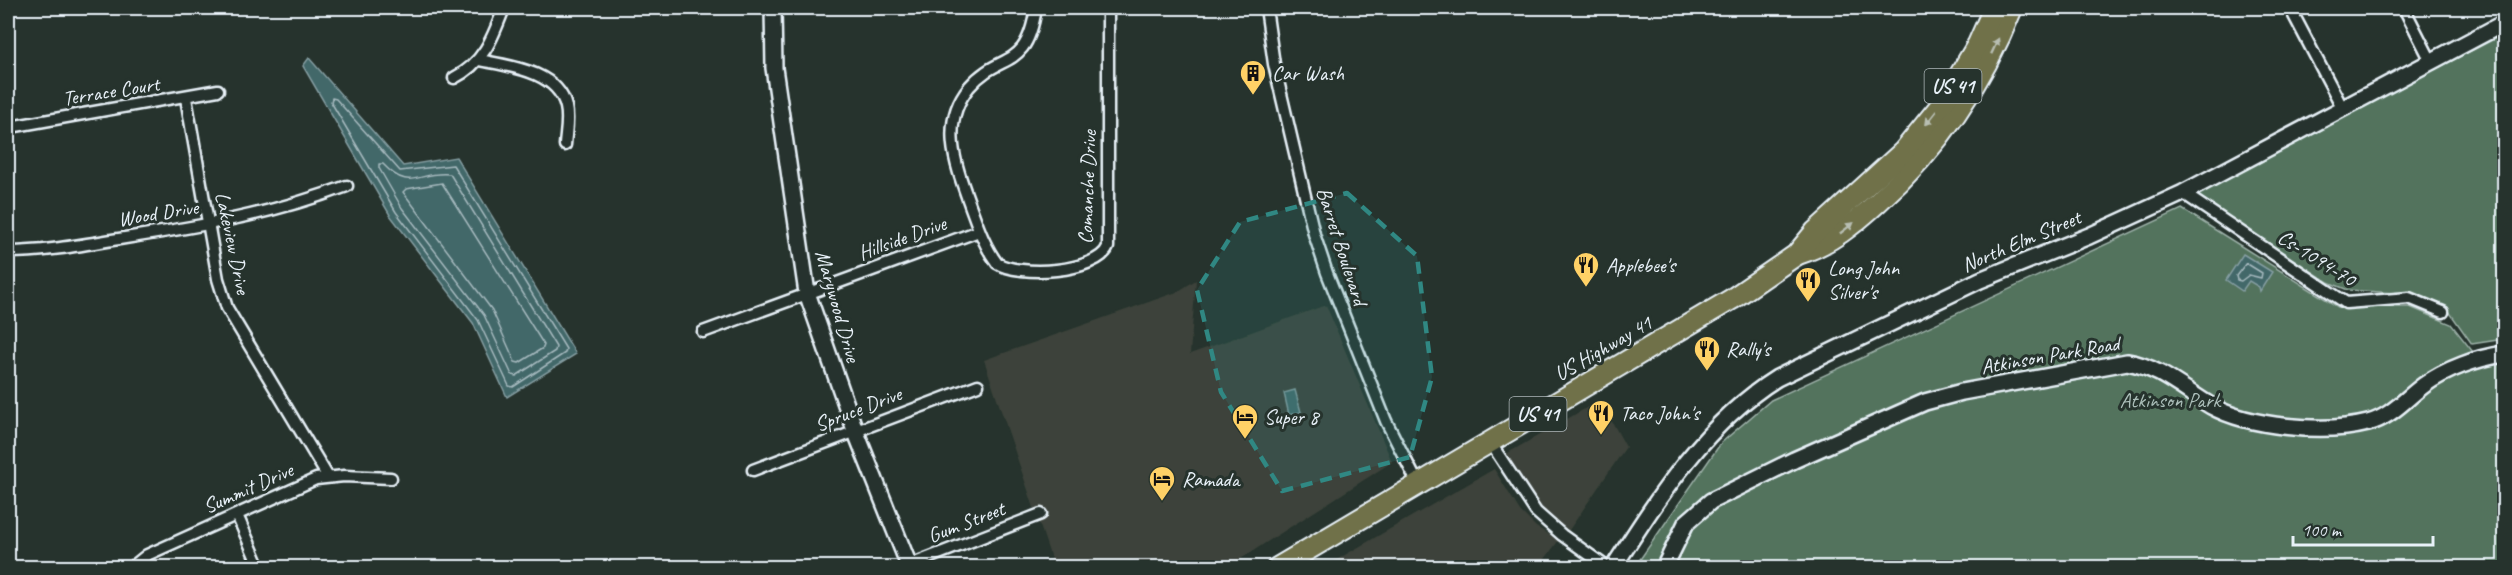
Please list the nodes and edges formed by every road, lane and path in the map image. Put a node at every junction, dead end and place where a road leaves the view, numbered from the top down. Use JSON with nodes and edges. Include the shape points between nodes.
{"nodes":[{"id":1,"x":504,"y":8,"type":"edge"},
{"id":2,"x":773,"y":8,"type":"edge"},
{"id":3,"x":1036,"y":8,"type":"edge"},
{"id":4,"x":1108,"y":8,"type":"edge"},
{"id":5,"x":1266,"y":8,"type":"edge"},
{"id":6,"x":2012,"y":8,"type":"edge"},
{"id":7,"x":2290,"y":8,"type":"edge"},
{"id":8,"x":2404,"y":8,"type":"edge"},
{"id":9,"x":1993,"y":10,"type":"edge"},
{"id":10,"x":2505,"y":23,"type":"edge"},
{"id":11,"x":479,"y":60,"type":"junction"},
{"id":12,"x":2431,"y":61,"type":"junction"},
{"id":13,"x":454,"y":78,"type":"dead end"},
{"id":14,"x":218,"y":90,"type":"dead end"},
{"id":15,"x":186,"y":98,"type":"junction"},
{"id":16,"x":2342,"y":107,"type":"junction"},
{"id":17,"x":10,"y":127,"type":"dead end"},
{"id":18,"x":566,"y":145,"type":"dead end"},
{"id":19,"x":347,"y":186,"type":"dead end"},
{"id":20,"x":2183,"y":193,"type":"junction"},
{"id":21,"x":208,"y":225,"type":"junction"},
{"id":22,"x":979,"y":231,"type":"junction"},
{"id":23,"x":8,"y":252,"type":"edge"},
{"id":24,"x":1796,"y":255,"type":"junction"},
{"id":25,"x":807,"y":293,"type":"junction"},
{"id":26,"x":2443,"y":312,"type":"dead end"},
{"id":27,"x":702,"y":332,"type":"dead end"},
{"id":28,"x":2505,"y":354,"type":"edge"},
{"id":29,"x":978,"y":385,"type":"dead end"},
{"id":30,"x":855,"y":430,"type":"junction"},
{"id":31,"x":1491,"y":442,"type":"junction"},
{"id":32,"x":753,"y":470,"type":"dead end"},
{"id":33,"x":328,"y":477,"type":"junction"},
{"id":34,"x":391,"y":478,"type":"dead end"},
{"id":35,"x":1418,"y":484,"type":"junction"},
{"id":36,"x":1041,"y":514,"type":"dead end"},
{"id":37,"x":237,"y":515,"type":"junction"},
{"id":38,"x":131,"y":567,"type":"edge"},
{"id":39,"x":260,"y":567,"type":"edge"},
{"id":40,"x":908,"y":567,"type":"edge"},
{"id":41,"x":1277,"y":567,"type":"edge"},
{"id":42,"x":1608,"y":567,"type":"edge"},
{"id":43,"x":1613,"y":567,"type":"edge"},
{"id":44,"x":1664,"y":567,"type":"edge"}],
"edges":[{"from":1,"to":11,"type":"street"},
{"from":2,"to":25,"type":"street","name":"Marywood Drive","via":[[774,68]]},
{"from":3,"to":22,"type":"street","via":[[1032,32],[1024,47],[970,86],[954,123],[953,154]]},
{"from":4,"to":22,"type":"street","name":"Comanche Drive","via":[[1109,232],[1105,253],[1079,266],[1010,270],[997,263]]},
{"from":5,"to":35,"type":"street","name":"Barret Boulevard","via":[[1270,47],[1314,234],[1386,421]]},
{"from":24,"to":6,"type":"highway","number":"US 41","one_way":true,"via":[[1848,229],[1923,158],[1981,75]]},
{"from":7,"to":16,"type":"street"},
{"from":8,"to":12,"type":"street"},
{"from":9,"to":24,"type":"highway","number":"US 41","one_way":true,"via":[[1963,70],[1928,122],[1903,152],[1815,232]]},
{"from":10,"to":12,"type":"street","name":"North Elm Street"},
{"from":11,"to":13,"type":"street"},
{"from":11,"to":18,"type":"street","via":[[530,72],[556,89],[567,109]]},
{"from":12,"to":16,"type":"street","name":"North Elm Street"},
{"from":14,"to":15,"type":"street","name":"Terrace Court"},
{"from":15,"to":17,"type":"street","name":"Terrace Court"},
{"from":15,"to":21,"type":"street","name":"Lakeview Drive"},
{"from":16,"to":20,"type":"street","name":"North Elm Street"},
{"from":19,"to":21,"type":"street","name":"Wood Drive","via":[[292,206]]},
{"from":20,"to":26,"type":"street","name":"Cs-1094-70","via":[[2346,303],[2409,298]]},
{"from":20,"to":43,"type":"street","name":"North Elm Street","via":[[1980,279],[1761,388],[1707,436]]},
{"from":21,"to":23,"type":"street","name":"Wood Drive","via":[[57,249]]},
{"from":21,"to":33,"type":"street","name":"Lakeview Drive","via":[[227,308]]},
{"from":22,"to":25,"type":"street","name":"Hillside Drive"},
{"from":24,"to":31,"type":"highway","name":"US Highway 41","number":"US 41","via":[[1732,299]]},
{"from":25,"to":27,"type":"street","name":"Hillside Drive"},
{"from":25,"to":30,"type":"street","name":"Marywood Drive"},
{"from":28,"to":44,"type":"street","name":"Atkinson Park Road","via":[[2441,374],[2379,419],[2343,427],[2271,425],[2241,419],[2211,406],[2152,369],[2127,362],[1962,392],[1908,408],[1711,501],[1686,523]]},
{"from":29,"to":30,"type":"street","name":"Spruce Drive"},
{"from":30,"to":32,"type":"street","name":"Spruce Drive"},
{"from":30,"to":40,"type":"street","name":"Marywood Drive"},
{"from":31,"to":35,"type":"highway","name":"US Highway 41","number":"US 41"},
{"from":31,"to":42,"type":"street","via":[[1536,512]]},
{"from":33,"to":34,"type":"street","name":"Summit Drive"},
{"from":33,"to":37,"type":"street","name":"Summit Drive"},
{"from":35,"to":41,"type":"highway","name":"US Highway 41","number":"US 41"},
{"from":36,"to":40,"type":"street","name":"Gum Street"},
{"from":37,"to":38,"type":"street","name":"Summit Drive","via":[[147,555]]},
{"from":37,"to":39,"type":"street"}]}
